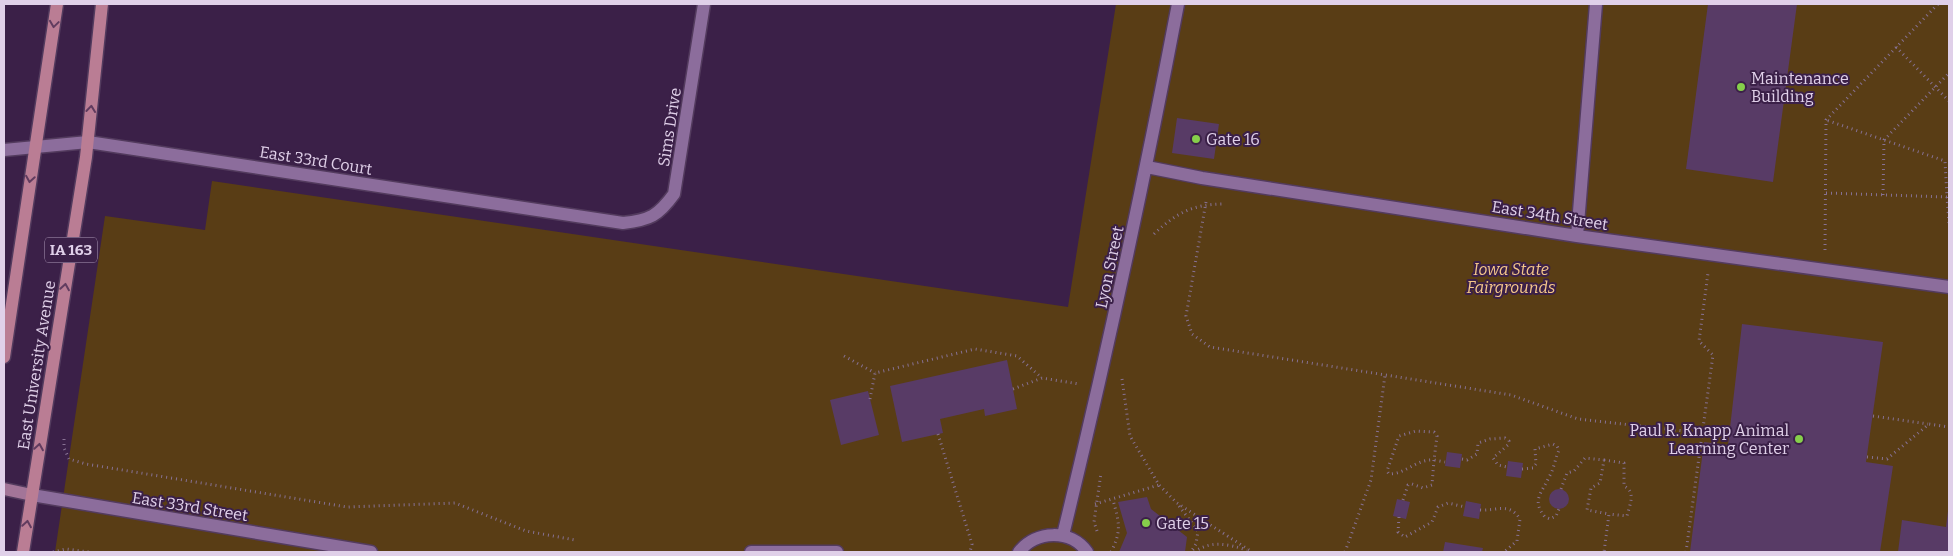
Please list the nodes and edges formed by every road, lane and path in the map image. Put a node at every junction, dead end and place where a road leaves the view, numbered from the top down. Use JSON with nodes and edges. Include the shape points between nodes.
{"nodes":[{"id":1,"x":56,"y":4,"type":"edge"},
{"id":2,"x":102,"y":4,"type":"edge"},
{"id":3,"x":704,"y":4,"type":"edge"},
{"id":4,"x":1178,"y":4,"type":"edge"},
{"id":5,"x":1596,"y":4,"type":"edge"},
{"id":6,"x":1938,"y":4,"type":"edge"},
{"id":7,"x":1896,"y":47,"type":"junction"},
{"id":8,"x":1949,"y":73,"type":"edge"},
{"id":9,"x":1935,"y":87,"type":"junction"},
{"id":10,"x":1949,"y":101,"type":"edge"},
{"id":11,"x":1826,"y":120,"type":"junction"},
{"id":12,"x":1884,"y":140,"type":"junction"},
{"id":13,"x":88,"y":142,"type":"junction"},
{"id":14,"x":35,"y":149,"type":"junction"},
{"id":15,"x":4,"y":150,"type":"edge"},
{"id":16,"x":1147,"y":167,"type":"junction"},
{"id":17,"x":1210,"y":180,"type":"junction"},
{"id":18,"x":1826,"y":193,"type":"junction"},
{"id":19,"x":1883,"y":195,"type":"junction"},
{"id":20,"x":1947,"y":197,"type":"junction"},
{"id":21,"x":1206,"y":204,"type":"junction"},
{"id":22,"x":623,"y":222,"type":"joint"},
{"id":23,"x":1949,"y":223,"type":"edge"},
{"id":24,"x":1152,"y":236,"type":"dead end"},
{"id":25,"x":1577,"y":236,"type":"junction"},
{"id":26,"x":1825,"y":258,"type":"dead end"},
{"id":27,"x":1708,"y":273,"type":"dead end"},
{"id":28,"x":1949,"y":287,"type":"edge"},
{"id":29,"x":844,"y":356,"type":"dead end"},
{"id":30,"x":4,"y":357,"type":"edge"},
{"id":31,"x":875,"y":373,"type":"junction"},
{"id":32,"x":1385,"y":375,"type":"junction"},
{"id":33,"x":1042,"y":378,"type":"junction"},
{"id":34,"x":1099,"y":387,"type":"junction"},
{"id":35,"x":1013,"y":389,"type":"dead end"},
{"id":36,"x":870,"y":399,"type":"dead end"},
{"id":37,"x":1872,"y":416,"type":"dead end"},
{"id":38,"x":1929,"y":424,"type":"junction"},
{"id":39,"x":1949,"y":427,"type":"edge"},
{"id":40,"x":64,"y":430,"type":"dead end"},
{"id":41,"x":1702,"y":433,"type":"junction"},
{"id":42,"x":938,"y":434,"type":"dead end"},
{"id":43,"x":1729,"y":436,"type":"dead end"},
{"id":44,"x":1867,"y":457,"type":"dead end"},
{"id":45,"x":1462,"y":459,"type":"dead end"},
{"id":46,"x":1434,"y":460,"type":"junction"},
{"id":47,"x":1604,"y":460,"type":"junction"},
{"id":48,"x":1445,"y":462,"type":"dead end"},
{"id":49,"x":1103,"y":466,"type":"dead end"},
{"id":50,"x":1507,"y":467,"type":"dead end"},
{"id":51,"x":1522,"y":469,"type":"dead end"},
{"id":52,"x":1159,"y":485,"type":"junction"},
{"id":53,"x":4,"y":489,"type":"edge"},
{"id":54,"x":1561,"y":489,"type":"dead end"},
{"id":55,"x":32,"y":496,"type":"junction"},
{"id":56,"x":1113,"y":500,"type":"junction"},
{"id":57,"x":1403,"y":500,"type":"dead end"},
{"id":58,"x":1177,"y":503,"type":"junction"},
{"id":59,"x":1095,"y":504,"type":"junction"},
{"id":60,"x":1465,"y":507,"type":"dead end"},
{"id":61,"x":1559,"y":509,"type":"dead end"},
{"id":62,"x":1480,"y":510,"type":"dead end"},
{"id":63,"x":1609,"y":514,"type":"junction"},
{"id":64,"x":1399,"y":518,"type":"dead end"},
{"id":65,"x":1063,"y":535,"type":"junction"},
{"id":66,"x":575,"y":540,"type":"dead end"},
{"id":67,"x":1100,"y":541,"type":"dead end"},
{"id":68,"x":23,"y":552,"type":"edge"},
{"id":69,"x":53,"y":552,"type":"edge"},
{"id":70,"x":90,"y":552,"type":"edge"},
{"id":71,"x":371,"y":552,"type":"edge"},
{"id":72,"x":751,"y":552,"type":"edge"},
{"id":73,"x":837,"y":552,"type":"edge"},
{"id":74,"x":970,"y":552,"type":"edge"},
{"id":75,"x":1019,"y":552,"type":"edge"},
{"id":76,"x":1087,"y":552,"type":"edge"},
{"id":77,"x":1111,"y":552,"type":"edge"},
{"id":78,"x":1192,"y":552,"type":"edge"},
{"id":79,"x":1252,"y":552,"type":"edge"},
{"id":80,"x":1345,"y":552,"type":"edge"},
{"id":81,"x":1504,"y":552,"type":"edge"},
{"id":82,"x":1604,"y":552,"type":"edge"},
{"id":83,"x":1686,"y":552,"type":"edge"}],
"edges":[{"from":1,"to":14,"type":"main road","name":"East University Avenue","number":"IA 163","one_way":true},
{"from":13,"to":2,"type":"main road","name":"East University Avenue","number":"IA 163","one_way":true},
{"from":3,"to":22,"type":"street","name":"Sims Drive","via":[[674,194],[662,211],[644,221]]},
{"from":4,"to":16,"type":"street","name":"Lyon Street"},
{"from":5,"to":25,"type":"street"},
{"from":6,"to":7,"type":"path"},
{"from":7,"to":9,"type":"path"},
{"from":7,"to":11,"type":"path"},
{"from":8,"to":9,"type":"path"},
{"from":9,"to":10,"type":"path"},
{"from":9,"to":12,"type":"path"},
{"from":11,"to":12,"type":"path"},
{"from":11,"to":18,"type":"path"},
{"from":12,"to":19,"type":"path"},
{"from":12,"to":20,"type":"path","via":[[1945,161]]},
{"from":13,"to":14,"type":"street","name":"East 33rd Court"},
{"from":13,"to":22,"type":"street","name":"East 33rd Court"},
{"from":55,"to":13,"type":"main road","name":"East University Avenue","number":"IA 163","one_way":true},
{"from":14,"to":15,"type":"street","name":"East 33rd Court"},
{"from":14,"to":30,"type":"main road","name":"East University Avenue","number":"IA 163","one_way":true},
{"from":16,"to":17,"type":"street","name":"East 34th Street"},
{"from":16,"to":34,"type":"street","name":"Lyon Street"},
{"from":17,"to":21,"type":"path"},
{"from":17,"to":25,"type":"street","name":"East 34th Street"},
{"from":18,"to":19,"type":"path"},
{"from":18,"to":26,"type":"path"},
{"from":19,"to":20,"type":"path"},
{"from":20,"to":23,"type":"path"},
{"from":21,"to":24,"type":"path","via":[[1184,211]]},
{"from":21,"to":32,"type":"path","via":[[1186,316],[1192,334],[1210,347]]},
{"from":25,"to":28,"type":"street","name":"East 34th Street"},
{"from":27,"to":41,"type":"path","via":[[1700,341],[1713,354]]},
{"from":29,"to":31,"type":"path"},
{"from":31,"to":33,"type":"path","via":[[975,349],[1017,356]]},
{"from":31,"to":36,"type":"path"},
{"from":32,"to":41,"type":"path","via":[[1511,395],[1578,419]]},
{"from":32,"to":80,"type":"path","via":[[1371,480]]},
{"from":33,"to":34,"type":"path"},
{"from":33,"to":35,"type":"path"},
{"from":34,"to":52,"type":"path","via":[[1117,389],[1121,375],[1130,436]]},
{"from":34,"to":65,"type":"street","name":"Lyon Street"},
{"from":37,"to":38,"type":"path"},
{"from":38,"to":39,"type":"path"},
{"from":38,"to":44,"type":"path","via":[[1887,459]]},
{"from":40,"to":66,"type":"path","via":[[64,448],[69,459],[86,464],[347,507],[455,503],[526,531]]},
{"from":41,"to":43,"type":"path"},
{"from":41,"to":83,"type":"path"},
{"from":42,"to":74,"type":"path","via":[[972,544]]},
{"from":45,"to":50,"type":"path","via":[[1473,458],[1481,441],[1505,438],[1508,445],[1493,458],[1498,465]]},
{"from":46,"to":46,"type":"path","via":[[1437,436],[1434,432],[1405,434],[1399,436],[1387,471],[1396,474],[1421,460]]},
{"from":46,"to":48,"type":"path"},
{"from":46,"to":57,"type":"path","via":[[1432,485],[1423,488],[1408,485]]},
{"from":47,"to":54,"type":"path","via":[[1585,458],[1574,471],[1567,473]]},
{"from":47,"to":63,"type":"path","via":[[1600,482],[1591,488],[1588,510]]},
{"from":47,"to":63,"type":"path","via":[[1624,463],[1624,486],[1632,494],[1628,516]]},
{"from":49,"to":59,"type":"path"},
{"from":51,"to":61,"type":"path","via":[[1533,468],[1536,464],[1535,449],[1553,444],[1558,446],[1550,477],[1540,490],[1538,505],[1550,519]]},
{"from":52,"to":56,"type":"path"},
{"from":52,"to":58,"type":"path"},
{"from":53,"to":55,"type":"street","name":"East 33rd Street"},
{"from":68,"to":55,"type":"main road","name":"East University Avenue","number":"IA 163","one_way":true},
{"from":55,"to":71,"type":"street","name":"East 33rd Street"},
{"from":56,"to":59,"type":"path"},
{"from":56,"to":77,"type":"path","via":[[1119,535]]},
{"from":58,"to":78,"type":"path","via":[[1198,531]]},
{"from":58,"to":79,"type":"path"},
{"from":59,"to":67,"type":"path","via":[[1094,522]]},
{"from":60,"to":64,"type":"path","via":[[1448,503],[1438,507],[1432,522],[1405,537],[1398,532]]},
{"from":62,"to":81,"type":"path","via":[[1508,508],[1520,519],[1517,541]]},
{"from":63,"to":82,"type":"path"},
{"from":65,"to":75,"type":"street","via":[[1035,538]]},
{"from":65,"to":76,"type":"street","via":[[1075,540]]},
{"from":69,"to":70,"type":"path","via":[[66,549]]},
{"from":72,"to":73,"type":"street"},
{"from":78,"to":79,"type":"path","via":[[1206,545],[1225,543]]}]}
